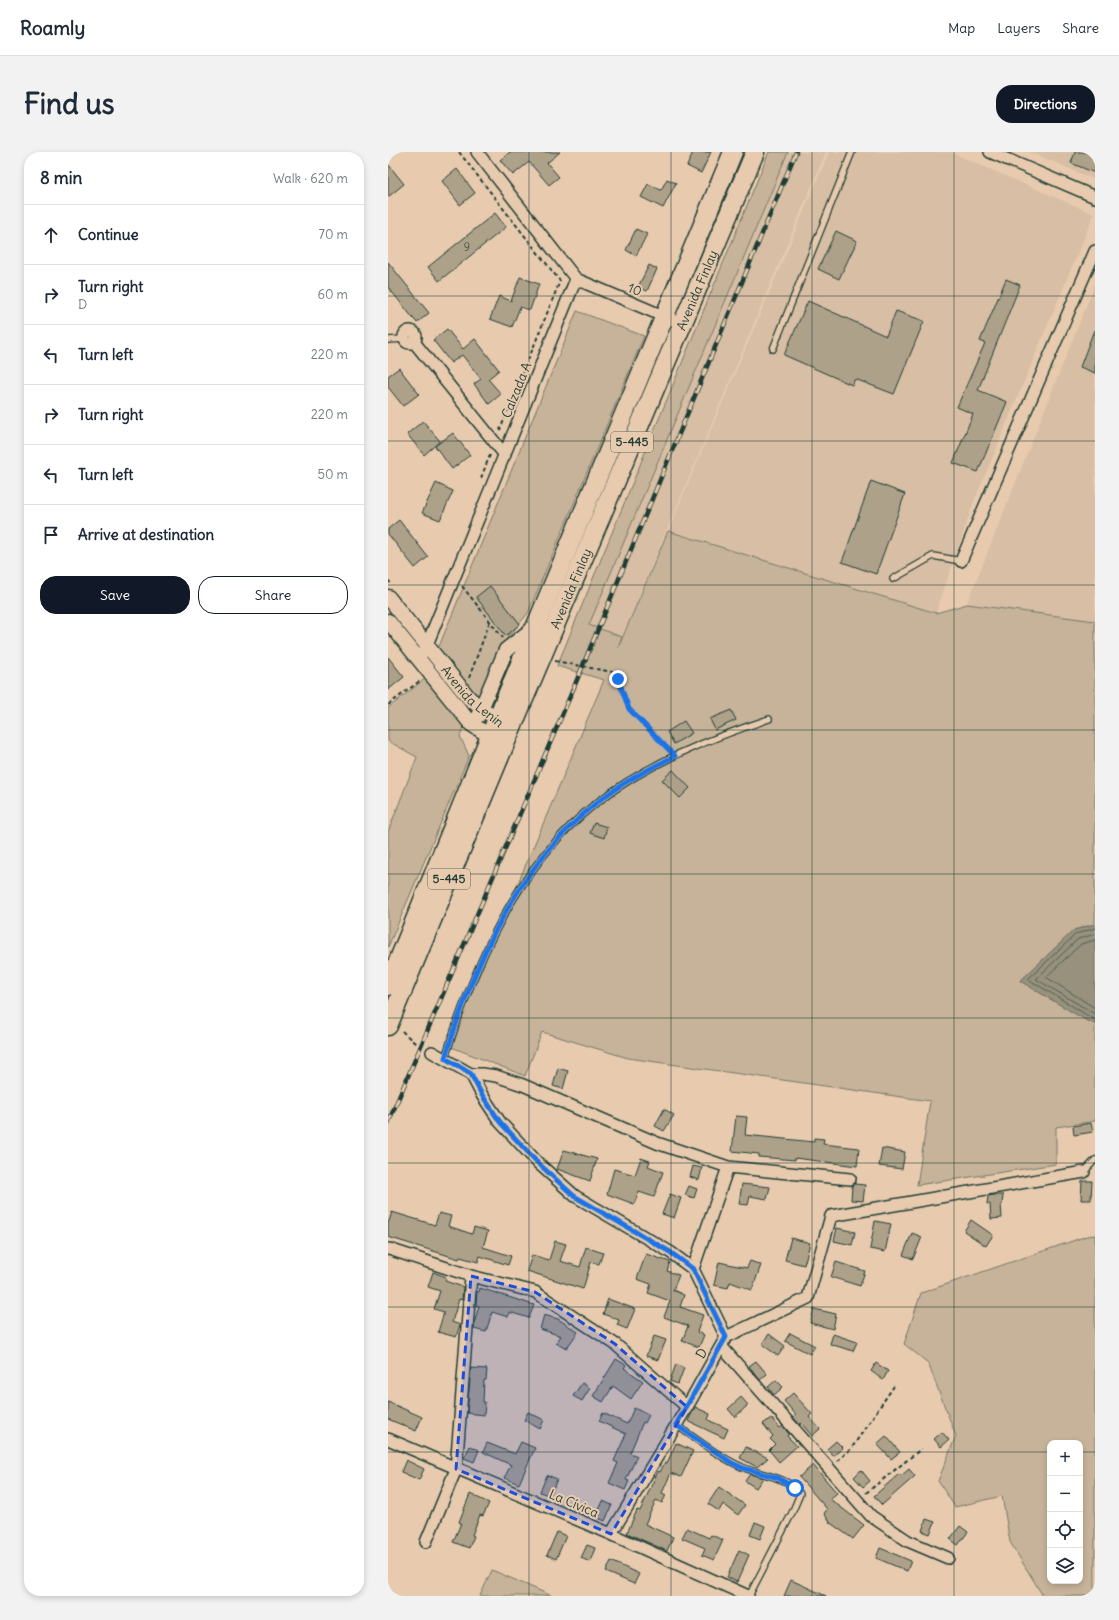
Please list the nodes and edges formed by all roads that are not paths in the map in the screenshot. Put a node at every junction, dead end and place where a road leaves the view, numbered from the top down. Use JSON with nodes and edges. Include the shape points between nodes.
{"nodes":[{"id":1,"x":733,"y":152,"type":"edge"},
{"id":2,"x":852,"y":152,"type":"edge"},
{"id":3,"x":990,"y":152,"type":"edge"},
{"id":4,"x":752,"y":153,"type":"edge"},
{"id":5,"x":481,"y":154,"type":"edge"},
{"id":6,"x":1095,"y":197,"type":"edge"},
{"id":7,"x":1095,"y":251,"type":"edge"},
{"id":8,"x":576,"y":279,"type":"junction"},
{"id":9,"x":664,"y":316,"type":"junction"},
{"id":10,"x":682,"y":324,"type":"junction"},
{"id":11,"x":388,"y":340,"type":"edge"},
{"id":12,"x":409,"y":341,"type":"joint"},
{"id":13,"x":773,"y":349,"type":"dead end"},
{"id":14,"x":505,"y":455,"type":"junction"},
{"id":15,"x":961,"y":561,"type":"joint"},
{"id":16,"x":893,"y":579,"type":"dead end"},
{"id":17,"x":388,"y":597,"type":"edge"},
{"id":18,"x":388,"y":621,"type":"edge"},
{"id":19,"x":535,"y":627,"type":"junction"},
{"id":20,"x":427,"y":645,"type":"junction"},
{"id":21,"x":420,"y":662,"type":"junction"},
{"id":22,"x":481,"y":709,"type":"junction"},
{"id":23,"x":497,"y":719,"type":"junction"},
{"id":24,"x":769,"y":719,"type":"dead end"},
{"id":25,"x":474,"y":726,"type":"junction"},
{"id":26,"x":510,"y":732,"type":"junction"},
{"id":27,"x":490,"y":736,"type":"junction"},
{"id":28,"x":388,"y":986,"type":"edge"},
{"id":29,"x":389,"y":1025,"type":"edge"},
{"id":30,"x":432,"y":1052,"type":"dead end"},
{"id":31,"x":445,"y":1058,"type":"junction"},
{"id":32,"x":471,"y":1074,"type":"junction"},
{"id":33,"x":1095,"y":1160,"type":"edge"},
{"id":34,"x":728,"y":1167,"type":"junction"},
{"id":35,"x":1084,"y":1172,"type":"joint"},
{"id":36,"x":850,"y":1179,"type":"dead end"},
{"id":37,"x":388,"y":1249,"type":"edge"},
{"id":38,"x":693,"y":1269,"type":"junction"},
{"id":39,"x":471,"y":1276,"type":"junction"},
{"id":40,"x":724,"y":1341,"type":"junction"},
{"id":41,"x":687,"y":1406,"type":"junction"},
{"id":42,"x":676,"y":1425,"type":"junction"},
{"id":43,"x":388,"y":1439,"type":"edge"},
{"id":44,"x":456,"y":1468,"type":"junction"},
{"id":45,"x":611,"y":1534,"type":"junction"},
{"id":46,"x":426,"y":1542,"type":"dead end"},
{"id":47,"x":948,"y":1558,"type":"dead end"},
{"id":48,"x":749,"y":1596,"type":"edge"}],
"edges":[{"from":1,"to":9,"type":"highway","name":"Avenida Finlay","number":"5-445"},
{"from":2,"to":13,"type":"lane"},
{"from":3,"to":6,"type":"street"},
{"from":4,"to":10,"type":"highway","name":"Avenida Finlay","number":"5-445"},
{"from":5,"to":8,"type":"street"},
{"from":7,"to":15,"type":"street"},
{"from":8,"to":9,"type":"street","name":"10"},
{"from":8,"to":14,"type":"street","name":"Calzada A"},
{"from":9,"to":10,"type":"street","name":"10"},
{"from":9,"to":19,"type":"highway","name":"Avenida Finlay","number":"5-445"},
{"from":10,"to":26,"type":"highway","name":"Avenida Finlay","number":"5-445"},
{"from":11,"to":12,"type":"lane"},
{"from":12,"to":14,"type":"street"},
{"from":14,"to":20,"type":"street","name":"Calzada A"},
{"from":15,"to":16,"type":"lane","via":[[933,556]]},
{"from":17,"to":20,"type":"street","name":"Avenida Lenin"},
{"from":18,"to":21,"type":"street","name":"Avenida Lenin"},
{"from":19,"to":22,"type":"street","via":[[506,650]]},
{"from":19,"to":23,"type":"highway","name":"Avenida Finlay","number":"5-445"},
{"from":20,"to":21,"type":"street","name":"Calzada A"},
{"from":20,"to":22,"type":"street","name":"Avenida Lenin","via":[[468,698]]},
{"from":21,"to":25,"type":"street","name":"Avenida Lenin"},
{"from":22,"to":23,"type":"street","name":"Avenida Lenin"},
{"from":22,"to":25,"type":"street"},
{"from":23,"to":26,"type":"street","name":"Avenida Lenin"},
{"from":23,"to":27,"type":"highway","name":"Avenida Finlay","number":"5-445"},
{"from":24,"to":31,"type":"lane","via":[[721,736],[631,779],[596,803],[566,830],[542,858],[516,896],[487,947],[464,1001]]},
{"from":25,"to":27,"type":"street","name":"Avenida Lenin"},
{"from":26,"to":27,"type":"street","name":"Avenida Lenin"},
{"from":26,"to":29,"type":"highway","name":"Avenida Finlay","number":"5-445"},
{"from":27,"to":28,"type":"highway","name":"Avenida Finlay","number":"5-445"},
{"from":30,"to":31,"type":"street"},
{"from":31,"to":32,"type":"street"},
{"from":32,"to":34,"type":"street","via":[[496,1076],[523,1085],[657,1143]]},
{"from":32,"to":38,"type":"street","via":[[500,1122],[538,1163],[574,1196],[670,1252]]},
{"from":33,"to":35,"type":"lane"},
{"from":34,"to":36,"type":"street"},
{"from":34,"to":38,"type":"street"},
{"from":35,"to":40,"type":"street","via":[[832,1216],[808,1298]]},
{"from":37,"to":39,"type":"street"},
{"from":38,"to":40,"type":"street"},
{"from":39,"to":41,"type":"street","via":[[535,1292],[615,1344]]},
{"from":39,"to":44,"type":"street"},
{"from":40,"to":41,"type":"street","name":"D"},
{"from":40,"to":47,"type":"street","via":[[871,1516],[908,1541]]},
{"from":41,"to":42,"type":"street","name":"D"},
{"from":42,"to":45,"type":"street","name":"D"},
{"from":42,"to":48,"type":"lane","via":[[732,1463],[778,1478],[800,1494]]},
{"from":43,"to":44,"type":"street","name":"La Cívica"},
{"from":44,"to":45,"type":"street","name":"La Cívica"},
{"from":44,"to":46,"type":"street"},
{"from":45,"to":48,"type":"street","name":"La Cívica"}]}
